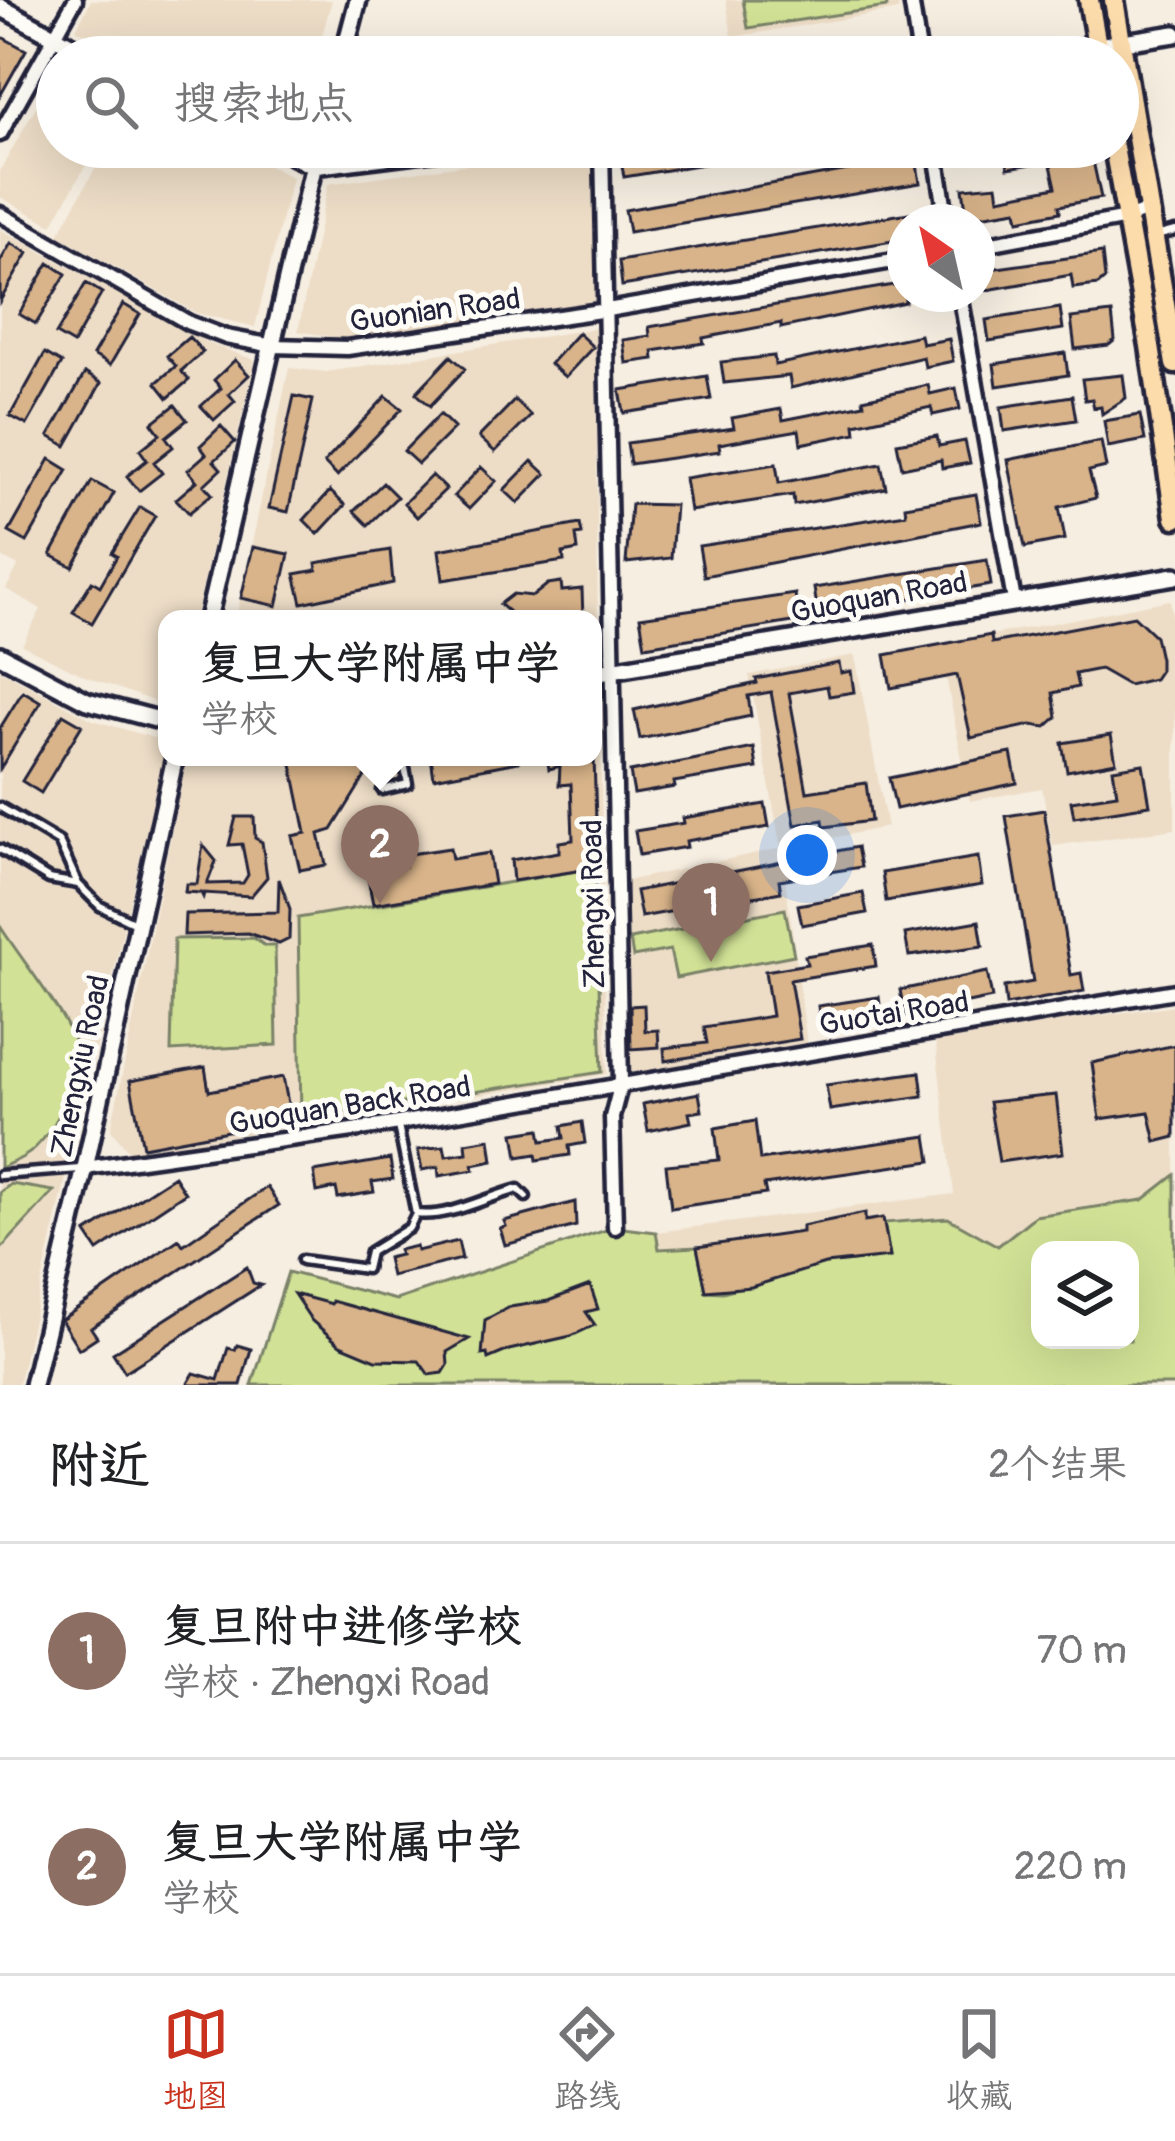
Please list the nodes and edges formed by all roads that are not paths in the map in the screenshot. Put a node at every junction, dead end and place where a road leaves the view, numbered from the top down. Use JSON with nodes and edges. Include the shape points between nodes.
{"nodes":[{"id":1,"x":75,"y":0,"type":"edge"},
{"id":2,"x":358,"y":0,"type":"edge"},
{"id":3,"x":910,"y":0,"type":"edge"},
{"id":4,"x":1089,"y":0,"type":"edge"},
{"id":5,"x":1114,"y":0,"type":"edge"},
{"id":6,"x":0,"y":7,"type":"edge"},
{"id":7,"x":1175,"y":34,"type":"edge"},
{"id":8,"x":51,"y":36,"type":"edge"},
{"id":9,"x":56,"y":36,"type":"edge"},
{"id":10,"x":349,"y":36,"type":"edge"},
{"id":11,"x":916,"y":36,"type":"edge"},
{"id":12,"x":1095,"y":36,"type":"edge"},
{"id":13,"x":1121,"y":36,"type":"edge"},
{"id":14,"x":1139,"y":39,"type":"edge"},
{"id":15,"x":36,"y":71,"type":"edge"},
{"id":16,"x":0,"y":134,"type":"edge"},
{"id":17,"x":1139,"y":152,"type":"edge"},
{"id":18,"x":313,"y":168,"type":"edge"},
{"id":19,"x":603,"y":168,"type":"edge"},
{"id":20,"x":938,"y":168,"type":"edge"},
{"id":21,"x":1118,"y":168,"type":"edge"},
{"id":22,"x":944,"y":204,"type":"edge"},
{"id":23,"x":1148,"y":210,"type":"junction"},
{"id":24,"x":0,"y":214,"type":"edge"},
{"id":25,"x":1126,"y":218,"type":"junction"},
{"id":26,"x":1175,"y":231,"type":"edge"},
{"id":27,"x":1153,"y":237,"type":"junction"},
{"id":28,"x":995,"y":243,"type":"edge"},
{"id":29,"x":887,"y":262,"type":"edge"},
{"id":30,"x":607,"y":310,"type":"junction"},
{"id":31,"x":963,"y":312,"type":"edge"},
{"id":32,"x":273,"y":346,"type":"junction"},
{"id":33,"x":1175,"y":364,"type":"edge"},
{"id":34,"x":1175,"y":518,"type":"edge"},
{"id":35,"x":1175,"y":577,"type":"edge"},
{"id":36,"x":1014,"y":602,"type":"junction"},
{"id":37,"x":210,"y":610,"type":"edge"},
{"id":38,"x":0,"y":655,"type":"edge"},
{"id":39,"x":612,"y":670,"type":"junction"},
{"id":40,"x":602,"y":672,"type":"edge"},
{"id":41,"x":158,"y":720,"type":"edge"},
{"id":42,"x":173,"y":766,"type":"edge"},
{"id":43,"x":405,"y":766,"type":"edge"},
{"id":44,"x":382,"y":790,"type":"dead end"},
{"id":45,"x":0,"y":807,"type":"edge"},
{"id":46,"x":0,"y":849,"type":"edge"},
{"id":47,"x":78,"y":884,"type":"junction"},
{"id":48,"x":139,"y":924,"type":"junction"},
{"id":49,"x":1175,"y":991,"type":"edge"},
{"id":50,"x":621,"y":1083,"type":"junction"},
{"id":51,"x":398,"y":1123,"type":"junction"},
{"id":52,"x":86,"y":1168,"type":"junction"},
{"id":53,"x":0,"y":1175,"type":"edge"},
{"id":54,"x":526,"y":1196,"type":"dead end"},
{"id":55,"x":416,"y":1214,"type":"junction"},
{"id":56,"x":615,"y":1227,"type":"dead end"},
{"id":57,"x":302,"y":1260,"type":"dead end"},
{"id":58,"x":33,"y":1385,"type":"edge"}],
"edges":[{"from":1,"to":9,"type":"street"},
{"from":2,"to":10,"type":"street"},
{"from":3,"to":11,"type":"street"},
{"from":4,"to":12,"type":"main road"},
{"from":5,"to":13,"type":"main road"},
{"from":6,"to":8,"type":"street"},
{"from":7,"to":14,"type":"street"},
{"from":15,"to":16,"type":"street"},
{"from":17,"to":23,"type":"main road"},
{"from":18,"to":32,"type":"street"},
{"from":19,"to":30,"type":"street","name":"Zhengxi Road"},
{"from":20,"to":22,"type":"street"},
{"from":21,"to":25,"type":"main road"},
{"from":23,"to":25,"type":"street"},
{"from":23,"to":27,"type":"main road"},
{"from":24,"to":32,"type":"street","name":"Guonian Road","via":[[189,323]]},
{"from":25,"to":28,"type":"street"},
{"from":25,"to":34,"type":"main road"},
{"from":26,"to":27,"type":"lane"},
{"from":27,"to":33,"type":"main road"},
{"from":29,"to":30,"type":"street","name":"Guonian Road"},
{"from":30,"to":32,"type":"street","name":"Guonian Road","via":[[347,348]]},
{"from":30,"to":39,"type":"street","name":"Zhengxi Road"},
{"from":31,"to":36,"type":"street"},
{"from":32,"to":37,"type":"street"},
{"from":35,"to":36,"type":"street","name":"Guoquan Road"},
{"from":36,"to":39,"type":"street","name":"Guoquan Road"},
{"from":38,"to":41,"type":"street","via":[[87,700]]},
{"from":39,"to":40,"type":"street","name":"Guoquan Road"},
{"from":39,"to":50,"type":"street","name":"Zhengxi Road"},
{"from":42,"to":48,"type":"street","name":"Zhengxiu Road"},
{"from":43,"to":44,"type":"lane","via":[[408,784]]},
{"from":45,"to":47,"type":"lane","via":[[59,842]]},
{"from":46,"to":47,"type":"lane","via":[[49,878]]},
{"from":47,"to":48,"type":"lane","via":[[100,906]]},
{"from":48,"to":52,"type":"street","name":"Zhengxiu Road"},
{"from":49,"to":50,"type":"street","name":"Guotai Road"},
{"from":50,"to":51,"type":"street","name":"Guoquan Back Road"},
{"from":50,"to":56,"type":"street","name":"Zhengxi Road","via":[[612,1117]]},
{"from":51,"to":52,"type":"street","name":"Guoquan Back Road"},
{"from":51,"to":55,"type":"lane"},
{"from":52,"to":53,"type":"lane"},
{"from":52,"to":58,"type":"street","name":"Zhengxiu Road"},
{"from":54,"to":55,"type":"lane","via":[[518,1189],[439,1217]]},
{"from":55,"to":57,"type":"lane","via":[[409,1228],[370,1252],[366,1269]]}]}
